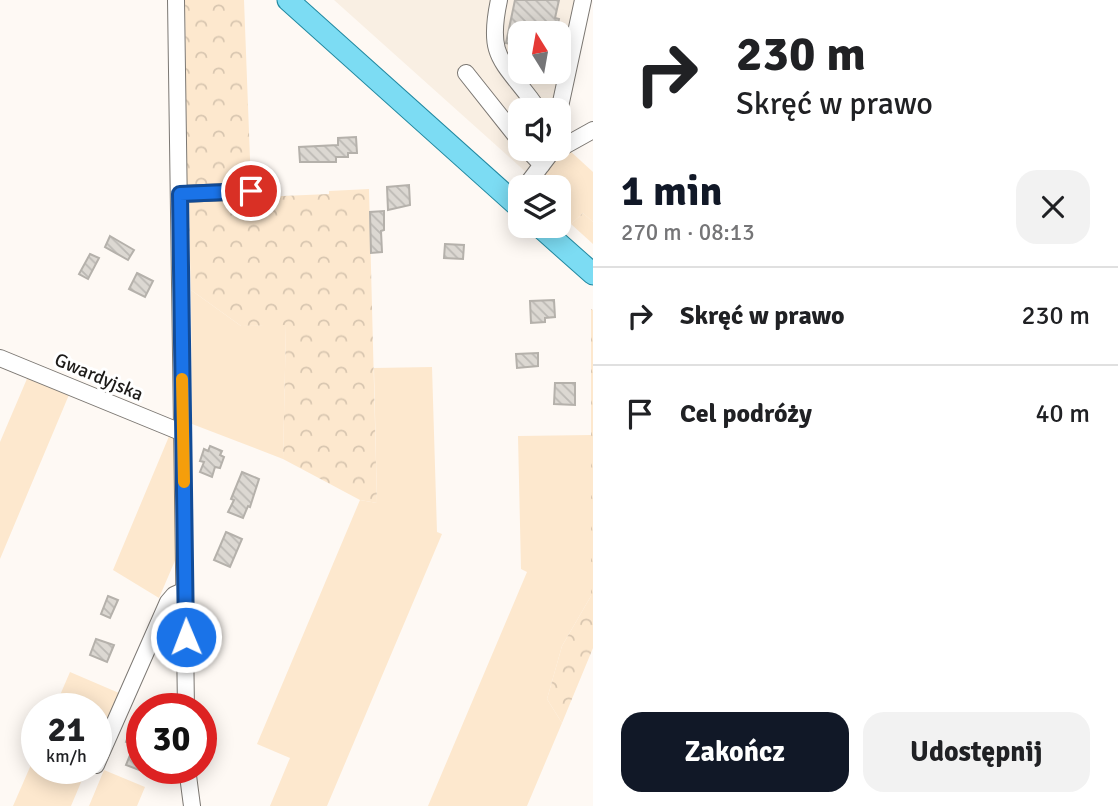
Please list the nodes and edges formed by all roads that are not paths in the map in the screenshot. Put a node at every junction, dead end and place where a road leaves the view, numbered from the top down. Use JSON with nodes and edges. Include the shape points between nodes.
{"nodes":[{"id":1,"x":176,"y":0,"type":"edge"},
{"id":2,"x":288,"y":0,"type":"edge"},
{"id":3,"x":499,"y":0,"type":"edge"},
{"id":4,"x":583,"y":0,"type":"edge"},
{"id":5,"x":466,"y":74,"type":"dead end"},
{"id":6,"x":530,"y":98,"type":"edge"},
{"id":7,"x":562,"y":98,"type":"edge"},
{"id":8,"x":508,"y":126,"type":"edge"},
{"id":9,"x":593,"y":130,"type":"edge"},
{"id":10,"x":571,"y":143,"type":"edge"},
{"id":11,"x":508,"y":189,"type":"edge"},
{"id":12,"x":251,"y":191,"type":"dead end"},
{"id":13,"x":180,"y":194,"type":"junction"},
{"id":14,"x":552,"y":238,"type":"edge"},
{"id":15,"x":593,"y":274,"type":"edge"},
{"id":16,"x":0,"y":358,"type":"edge"},
{"id":17,"x":183,"y":433,"type":"junction"},
{"id":18,"x":185,"y":590,"type":"junction"},
{"id":19,"x":186,"y":693,"type":"edge"},
{"id":20,"x":112,"y":729,"type":"edge"},
{"id":21,"x":189,"y":784,"type":"edge"},
{"id":22,"x":192,"y":806,"type":"edge"}],
"edges":[{"from":1,"to":13,"type":"street"},
{"from":2,"to":11,"type":"main road"},
{"from":3,"to":6,"type":"street","via":[[495,47]]},
{"from":4,"to":7,"type":"street"},
{"from":5,"to":8,"type":"street"},
{"from":9,"to":10,"type":"street"},
{"from":12,"to":13,"type":"street"},
{"from":13,"to":17,"type":"street"},
{"from":14,"to":15,"type":"main road"},
{"from":16,"to":17,"type":"street","name":"Gwardyjska"},
{"from":17,"to":18,"type":"street"},
{"from":18,"to":19,"type":"street"},
{"from":18,"to":20,"type":"street","via":[[168,602]]},
{"from":21,"to":22,"type":"street"}]}
